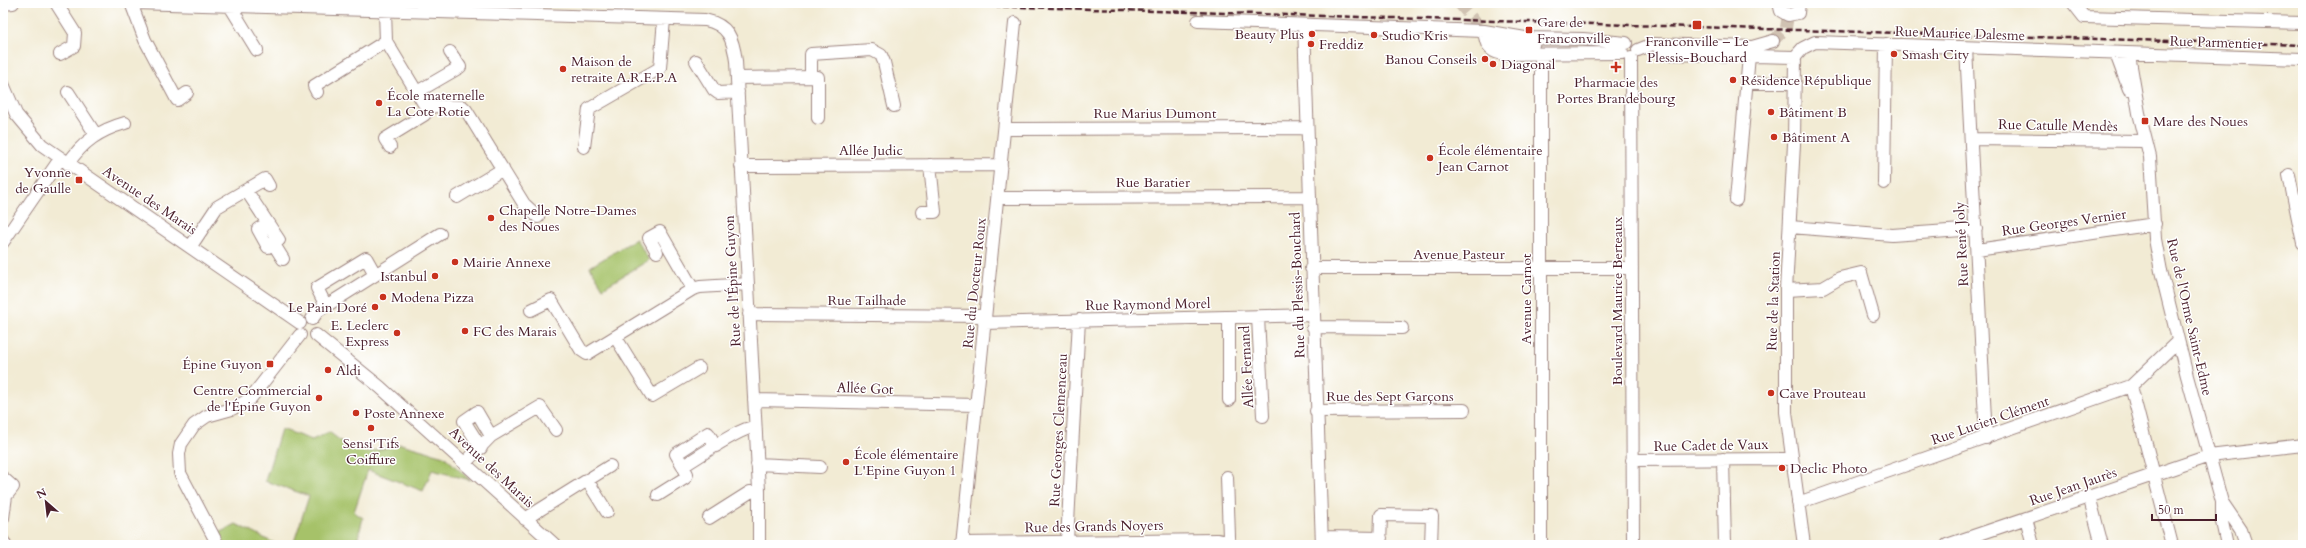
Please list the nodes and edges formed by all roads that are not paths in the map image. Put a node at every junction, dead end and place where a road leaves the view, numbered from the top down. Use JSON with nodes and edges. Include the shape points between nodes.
{"nodes":[{"id":1,"x":13,"y":3,"type":"edge"},
{"id":2,"x":56,"y":3,"type":"edge"},
{"id":3,"x":131,"y":3,"type":"edge"},
{"id":4,"x":135,"y":3,"type":"edge"},
{"id":5,"x":1779,"y":3,"type":"edge"},
{"id":6,"x":1799,"y":3,"type":"edge"},
{"id":7,"x":2073,"y":3,"type":"edge"},
{"id":8,"x":3,"y":4,"type":"edge"},
{"id":9,"x":230,"y":6,"type":"junction"},
{"id":10,"x":385,"y":11,"type":"junction"},
{"id":11,"x":664,"y":19,"type":"junction"},
{"id":12,"x":1198,"y":20,"type":"dead end"},
{"id":13,"x":1015,"y":23,"type":"dead end"},
{"id":14,"x":2303,"y":23,"type":"edge"},
{"id":15,"x":1304,"y":25,"type":"junction"},
{"id":16,"x":1484,"y":31,"type":"junction"},
{"id":17,"x":1493,"y":40,"type":"tunnel mouth"},
{"id":18,"x":386,"y":41,"type":"junction"},
{"id":19,"x":1773,"y":42,"type":"tunnel mouth"},
{"id":20,"x":1655,"y":44,"type":"junction"},
{"id":21,"x":1886,"y":44,"type":"junction"},
{"id":22,"x":1966,"y":48,"type":"junction"},
{"id":23,"x":257,"y":50,"type":"dead end"},
{"id":24,"x":1628,"y":51,"type":"junction"},
{"id":25,"x":450,"y":52,"type":"dead end"},
{"id":26,"x":60,"y":54,"type":"dead end"},
{"id":27,"x":1541,"y":54,"type":"junction"},
{"id":28,"x":2116,"y":54,"type":"junction"},
{"id":29,"x":2129,"y":55,"type":"junction"},
{"id":30,"x":1748,"y":56,"type":"junction"},
{"id":31,"x":1795,"y":57,"type":"junction"},
{"id":32,"x":2303,"y":59,"type":"edge"},
{"id":33,"x":696,"y":60,"type":"dead end"},
{"id":34,"x":811,"y":76,"type":"junction"},
{"id":35,"x":737,"y":78,"type":"junction"},
{"id":36,"x":1795,"y":82,"type":"junction"},
{"id":37,"x":1747,"y":83,"type":"junction"},
{"id":38,"x":3,"y":84,"type":"edge"},
{"id":39,"x":68,"y":92,"type":"dead end"},
{"id":40,"x":317,"y":92,"type":"dead end"},
{"id":41,"x":417,"y":92,"type":"junction"},
{"id":42,"x":738,"y":92,"type":"junction"},
{"id":43,"x":187,"y":93,"type":"dead end"},
{"id":44,"x":432,"y":106,"type":"junction"},
{"id":45,"x":894,"y":106,"type":"dead end"},
{"id":46,"x":2139,"y":113,"type":"junction"},
{"id":47,"x":818,"y":118,"type":"dead end"},
{"id":48,"x":125,"y":123,"type":"dead end"},
{"id":49,"x":1306,"y":128,"type":"junction"},
{"id":50,"x":1005,"y":129,"type":"junction"},
{"id":51,"x":96,"y":135,"type":"junction"},
{"id":52,"x":1971,"y":138,"type":"junction"},
{"id":53,"x":2145,"y":141,"type":"junction"},
{"id":54,"x":390,"y":147,"type":"dead end"},
{"id":55,"x":584,"y":147,"type":"dead end"},
{"id":56,"x":64,"y":161,"type":"junction"},
{"id":57,"x":930,"y":165,"type":"junction"},
{"id":58,"x":1001,"y":165,"type":"junction"},
{"id":59,"x":741,"y":166,"type":"junction"},
{"id":60,"x":503,"y":169,"type":"junction"},
{"id":61,"x":2289,"y":175,"type":"dead end"},
{"id":62,"x":1884,"y":183,"type":"dead end"},
{"id":63,"x":269,"y":186,"type":"dead end"},
{"id":64,"x":246,"y":190,"type":"junction"},
{"id":65,"x":457,"y":197,"type":"dead end"},
{"id":66,"x":1308,"y":197,"type":"junction"},
{"id":67,"x":998,"y":198,"type":"junction"},
{"id":68,"x":1736,"y":200,"type":"dead end"},
{"id":69,"x":922,"y":212,"type":"dead end"},
{"id":70,"x":538,"y":217,"type":"dead end"},
{"id":71,"x":2154,"y":224,"type":"junction"},
{"id":72,"x":1790,"y":227,"type":"junction"},
{"id":73,"x":1976,"y":229,"type":"junction"},
{"id":74,"x":440,"y":234,"type":"dead end"},
{"id":75,"x":3,"y":242,"type":"edge"},
{"id":76,"x":2303,"y":243,"type":"edge"},
{"id":77,"x":191,"y":246,"type":"junction"},
{"id":78,"x":1977,"y":250,"type":"junction"},
{"id":79,"x":657,"y":252,"type":"dead end"},
{"id":80,"x":283,"y":259,"type":"dead end"},
{"id":81,"x":1311,"y":268,"type":"junction"},
{"id":82,"x":1632,"y":268,"type":"junction"},
{"id":83,"x":1541,"y":269,"type":"junction"},
{"id":84,"x":375,"y":274,"type":"junction"},
{"id":85,"x":748,"y":284,"type":"junction"},
{"id":86,"x":693,"y":289,"type":"junction"},
{"id":87,"x":1786,"y":290,"type":"junction"},
{"id":88,"x":326,"y":306,"type":"junction"},
{"id":89,"x":531,"y":310,"type":"dead end"},
{"id":90,"x":749,"y":314,"type":"junction"},
{"id":91,"x":1873,"y":315,"type":"dead end"},
{"id":92,"x":1258,"y":317,"type":"junction"},
{"id":93,"x":1229,"y":318,"type":"junction"},
{"id":94,"x":985,"y":320,"type":"junction"},
{"id":95,"x":1079,"y":320,"type":"junction"},
{"id":96,"x":1313,"y":321,"type":"junction"},
{"id":97,"x":304,"y":326,"type":"junction"},
{"id":98,"x":1402,"y":328,"type":"dead end"},
{"id":99,"x":316,"y":335,"type":"junction"},
{"id":100,"x":616,"y":338,"type":"junction"},
{"id":101,"x":2178,"y":341,"type":"junction"},
{"id":102,"x":700,"y":368,"type":"dead end"},
{"id":103,"x":2131,"y":386,"type":"junction"},
{"id":104,"x":754,"y":400,"type":"junction"},
{"id":105,"x":1229,"y":400,"type":"dead end"},
{"id":106,"x":976,"y":405,"type":"junction"},
{"id":107,"x":1464,"y":410,"type":"dead end"},
{"id":108,"x":1316,"y":411,"type":"junction"},
{"id":109,"x":1263,"y":416,"type":"dead end"},
{"id":110,"x":755,"y":427,"type":"junction"},
{"id":111,"x":556,"y":430,"type":"dead end"},
{"id":112,"x":491,"y":436,"type":"junction"},
{"id":113,"x":1986,"y":438,"type":"junction"},
{"id":114,"x":2303,"y":445,"type":"edge"},
{"id":115,"x":481,"y":448,"type":"junction"},
{"id":116,"x":2209,"y":456,"type":"junction"},
{"id":117,"x":1791,"y":459,"type":"junction"},
{"id":118,"x":1632,"y":460,"type":"junction"},
{"id":119,"x":1723,"y":460,"type":"junction"},
{"id":120,"x":466,"y":463,"type":"junction"},
{"id":121,"x":757,"y":464,"type":"junction"},
{"id":122,"x":610,"y":466,"type":"dead end"},
{"id":123,"x":820,"y":467,"type":"dead end"},
{"id":124,"x":2154,"y":474,"type":"junction"},
{"id":125,"x":1227,"y":477,"type":"dead end"},
{"id":126,"x":3,"y":478,"type":"edge"},
{"id":127,"x":587,"y":480,"type":"junction"},
{"id":128,"x":759,"y":490,"type":"junction"},
{"id":129,"x":658,"y":495,"type":"dead end"},
{"id":130,"x":2089,"y":496,"type":"junction"},
{"id":131,"x":2222,"y":502,"type":"junction"},
{"id":132,"x":1798,"y":503,"type":"junction"},
{"id":133,"x":607,"y":512,"type":"dead end"},
{"id":134,"x":2230,"y":517,"type":"junction"},
{"id":135,"x":3,"y":518,"type":"edge"},
{"id":136,"x":709,"y":518,"type":"dead end"},
{"id":137,"x":2026,"y":518,"type":"junction"},
{"id":138,"x":525,"y":519,"type":"junction"},
{"id":139,"x":1067,"y":541,"type":"junction"},
{"id":140,"x":1322,"y":541,"type":"edge"},
{"id":141,"x":1381,"y":541,"type":"edge"},
{"id":142,"x":3,"y":542,"type":"edge"},
{"id":143,"x":1964,"y":542,"type":"edge"},
{"id":144,"x":1099,"y":543,"type":"edge"},
{"id":145,"x":1227,"y":543,"type":"edge"},
{"id":146,"x":962,"y":544,"type":"edge"},
{"id":147,"x":6,"y":545,"type":"edge"},
{"id":148,"x":218,"y":545,"type":"edge"},
{"id":149,"x":555,"y":545,"type":"edge"},
{"id":150,"x":760,"y":545,"type":"edge"},
{"id":151,"x":1431,"y":545,"type":"edge"},
{"id":152,"x":1541,"y":545,"type":"edge"},
{"id":153,"x":1633,"y":545,"type":"edge"},
{"id":154,"x":1725,"y":545,"type":"edge"},
{"id":155,"x":1804,"y":545,"type":"edge"},
{"id":156,"x":1947,"y":545,"type":"edge"},
{"id":157,"x":2033,"y":545,"type":"edge"},
{"id":158,"x":2102,"y":545,"type":"edge"},
{"id":159,"x":2172,"y":545,"type":"edge"},
{"id":160,"x":2227,"y":545,"type":"edge"},
{"id":161,"x":2237,"y":545,"type":"edge"},
{"id":162,"x":2246,"y":545,"type":"edge"}],
"edges":[{"from":1,"to":8,"type":"street"},
{"from":2,"to":26,"type":"street","via":[[75,33],[74,46]]},
{"from":3,"to":43,"type":"street","via":[[145,40],[177,100]]},
{"from":4,"to":9,"type":"street"},
{"from":5,"to":6,"type":"street","via":[[1782,11],[1788,15],[1798,13]]},
{"from":7,"to":14,"type":"street","via":[[2084,16]]},
{"from":9,"to":10,"type":"street"},
{"from":9,"to":23,"type":"street"},
{"from":10,"to":11,"type":"street"},
{"from":10,"to":18,"type":"street"},
{"from":11,"to":35,"type":"street","name":"Rue de l'Épine Guyon","via":[[717,22],[732,40]]},
{"from":11,"to":55,"type":"street","via":[[660,68],[589,109]]},
{"from":12,"to":15,"type":"street"},
{"from":13,"to":50,"type":"street","name":"Rue du Docteur Roux"},
{"from":15,"to":16,"type":"street"},
{"from":15,"to":49,"type":"street","name":"Rue du Plessis-Bouchard"},
{"from":16,"to":24,"type":"street","via":[[1525,38],[1583,39]]},
{"from":16,"to":27,"type":"street","via":[[1486,44],[1490,50],[1502,54]]},
{"from":17,"to":24,"type":"street","via":[[1510,45],[1611,47]]},
{"from":18,"to":40,"type":"street","via":[[314,86]]},
{"from":18,"to":41,"type":"street"},
{"from":19,"to":20,"type":"street","via":[[1752,47]]},
{"from":20,"to":24,"type":"street"},
{"from":20,"to":30,"type":"street","via":[[1666,54]]},
{"from":21,"to":22,"type":"street","name":"Rue Maurice Dalesme"},
{"from":21,"to":31,"type":"street","name":"Rue Maurice Dalesme","via":[[1815,42],[1803,48]]},
{"from":21,"to":62,"type":"street"},
{"from":22,"to":28,"type":"street","name":"Rue Maurice Dalesme"},
{"from":22,"to":52,"type":"street","name":"Rue René Joly"},
{"from":24,"to":27,"type":"street"},
{"from":24,"to":82,"type":"street","name":"Boulevard Maurice Berteaux"},
{"from":25,"to":41,"type":"street","via":[[460,67]]},
{"from":27,"to":83,"type":"street","name":"Avenue Carnot"},
{"from":28,"to":29,"type":"street","name":"Rue Maurice Dalesme"},
{"from":28,"to":46,"type":"street","name":"Rue de l'Orme Saint-Edme"},
{"from":29,"to":32,"type":"street","name":"Rue Parmentier"},
{"from":29,"to":46,"type":"street","name":"Rue de l'Orme Saint-Edme"},
{"from":30,"to":31,"type":"street"},
{"from":30,"to":37,"type":"street"},
{"from":31,"to":36,"type":"street","name":"Rue de la Station"},
{"from":33,"to":42,"type":"street","via":[[714,90],[718,93]]},
{"from":34,"to":35,"type":"street"},
{"from":34,"to":45,"type":"street","via":[[811,54],[872,50],[881,55],[884,62]]},
{"from":34,"to":47,"type":"street","via":[[818,77]]},
{"from":35,"to":42,"type":"street","name":"Rue de l'Épine Guyon"},
{"from":36,"to":37,"type":"street"},
{"from":36,"to":72,"type":"street","name":"Rue de la Station"},
{"from":37,"to":68,"type":"street"},
{"from":38,"to":56,"type":"street","name":"Avenue des Marais","via":[[16,114],[27,128],[42,145]]},
{"from":39,"to":51,"type":"street"},
{"from":41,"to":44,"type":"street","via":[[424,104]]},
{"from":42,"to":59,"type":"street","name":"Rue de l'Épine Guyon"},
{"from":44,"to":54,"type":"street","via":[[424,115],[385,139]]},
{"from":44,"to":60,"type":"street","via":[[463,107]]},
{"from":46,"to":53,"type":"street","name":"Rue de l'Orme Saint-Edme"},
{"from":48,"to":51,"type":"street","via":[[110,127]]},
{"from":49,"to":50,"type":"street","name":"Rue Marius Dumont"},
{"from":49,"to":66,"type":"street","name":"Rue du Plessis-Bouchard"},
{"from":50,"to":58,"type":"street","name":"Rue du Docteur Roux"},
{"from":51,"to":56,"type":"street"},
{"from":52,"to":53,"type":"street","name":"Rue Catulle Mendès"},
{"from":52,"to":73,"type":"street","name":"Rue René Joly"},
{"from":53,"to":71,"type":"street","name":"Rue de l'Orme Saint-Edme","via":[[2150,156]]},
{"from":56,"to":75,"type":"street"},
{"from":56,"to":77,"type":"street","name":"Avenue des Marais"},
{"from":57,"to":58,"type":"street","name":"Allée Judic"},
{"from":57,"to":59,"type":"street","name":"Allée Judic"},
{"from":57,"to":69,"type":"street","via":[[935,212]]},
{"from":58,"to":67,"type":"street","name":"Rue du Docteur Roux"},
{"from":59,"to":85,"type":"street","name":"Rue de l'Épine Guyon"},
{"from":60,"to":65,"type":"street"},
{"from":60,"to":70,"type":"street","via":[[524,204]]},
{"from":61,"to":76,"type":"street"},
{"from":63,"to":64,"type":"street","via":[[264,179]]},
{"from":64,"to":77,"type":"street","via":[[217,207]]},
{"from":64,"to":80,"type":"street","via":[[268,223],[258,229],[268,246],[273,243]]},
{"from":66,"to":67,"type":"street","name":"Rue Baratier"},
{"from":66,"to":81,"type":"street","name":"Rue du Plessis-Bouchard"},
{"from":67,"to":94,"type":"street","name":"Rue du Docteur Roux"},
{"from":71,"to":78,"type":"street","name":"Rue Georges Vernier"},
{"from":71,"to":101,"type":"street","name":"Rue de l'Orme Saint-Edme","via":[[2161,270]]},
{"from":72,"to":73,"type":"street","via":[[1892,235]]},
{"from":72,"to":87,"type":"street","name":"Rue de la Station"},
{"from":73,"to":78,"type":"street","name":"Rue René Joly"},
{"from":74,"to":84,"type":"street"},
{"from":77,"to":97,"type":"street","name":"Avenue des Marais"},
{"from":78,"to":113,"type":"street","name":"Rue René Joly"},
{"from":79,"to":86,"type":"street","via":[[649,238],[660,232]]},
{"from":81,"to":83,"type":"street","name":"Avenue Pasteur"},
{"from":81,"to":96,"type":"street","name":"Rue du Plessis-Bouchard"},
{"from":82,"to":83,"type":"street","name":"Avenue Pasteur"},
{"from":82,"to":118,"type":"street","name":"Boulevard Maurice Berteaux"},
{"from":83,"to":152,"type":"street","name":"Avenue Carnot"},
{"from":84,"to":88,"type":"street"},
{"from":84,"to":88,"type":"street","via":[[366,258],[317,288]]},
{"from":85,"to":86,"type":"street"},
{"from":85,"to":90,"type":"street","name":"Rue de l'Épine Guyon"},
{"from":86,"to":100,"type":"street"},
{"from":87,"to":91,"type":"street","via":[[1823,288],[1840,278],[1862,273]]},
{"from":87,"to":117,"type":"street","name":"Rue de la Station","via":[[1786,412]]},
{"from":88,"to":97,"type":"street"},
{"from":89,"to":100,"type":"street","via":[[551,300],[581,350],[586,354]]},
{"from":90,"to":94,"type":"street","name":"Rue Tailhade"},
{"from":90,"to":104,"type":"street","name":"Rue de l'Épine Guyon"},
{"from":92,"to":93,"type":"street","name":"Rue Raymond Morel"},
{"from":92,"to":96,"type":"street","name":"Rue Raymond Morel"},
{"from":92,"to":109,"type":"street","name":"Allée Fernand"},
{"from":93,"to":95,"type":"street","name":"Rue Raymond Morel"},
{"from":93,"to":105,"type":"street"},
{"from":94,"to":95,"type":"street","name":"Rue Raymond Morel"},
{"from":94,"to":106,"type":"street","name":"Rue du Docteur Roux"},
{"from":95,"to":139,"type":"street","name":"Rue Georges Clemenceau"},
{"from":96,"to":98,"type":"street","name":"Rue Raymond Morel"},
{"from":96,"to":108,"type":"street","name":"Rue du Plessis-Bouchard"},
{"from":97,"to":99,"type":"street","via":[[308,339]]},
{"from":97,"to":99,"type":"street","via":[[318,326]]},
{"from":97,"to":148,"type":"street","via":[[250,399],[232,409],[207,416],[194,425],[181,444],[180,473]]},
{"from":99,"to":120,"type":"street","name":"Avenue des Marais","via":[[380,386]]},
{"from":100,"to":102,"type":"street","via":[[652,396]]},
{"from":101,"to":103,"type":"street","name":"Rue Lucien Clément"},
{"from":101,"to":116,"type":"street","name":"Rue de l'Orme Saint-Edme"},
{"from":103,"to":113,"type":"street","name":"Rue Lucien Clément"},
{"from":103,"to":124,"type":"street"},
{"from":104,"to":106,"type":"street","name":"Allée Got"},
{"from":104,"to":110,"type":"street","name":"Rue de l'Épine Guyon"},
{"from":106,"to":146,"type":"street","name":"Rue du Docteur Roux"},
{"from":107,"to":108,"type":"street","name":"Rue des Sept Garçons"},
{"from":108,"to":140,"type":"street","name":"Rue du Plessis-Bouchard"},
{"from":110,"to":121,"type":"street","name":"Rue de l'Épine Guyon"},
{"from":110,"to":129,"type":"street","via":[[750,427],[683,466],[687,474],[685,478]]},
{"from":111,"to":112,"type":"street","via":[[540,407]]},
{"from":112,"to":115,"type":"street"},
{"from":112,"to":115,"type":"street","via":[[476,412],[464,421]]},
{"from":113,"to":132,"type":"street","name":"Rue Lucien Clément"},
{"from":114,"to":116,"type":"street","name":"Rue Jean Jaurès"},
{"from":115,"to":120,"type":"street"},
{"from":116,"to":124,"type":"street","name":"Rue Jean Jaurès"},
{"from":116,"to":131,"type":"street","name":"Rue de l'Orme Saint-Edme"},
{"from":117,"to":119,"type":"street","name":"Rue Cadet de Vaux"},
{"from":117,"to":132,"type":"street","name":"Rue de la Station"},
{"from":118,"to":119,"type":"street","name":"Rue Cadet de Vaux"},
{"from":118,"to":153,"type":"street","name":"Boulevard Maurice Berteaux"},
{"from":119,"to":154,"type":"street"},
{"from":120,"to":138,"type":"street","name":"Avenue des Marais"},
{"from":121,"to":123,"type":"street"},
{"from":121,"to":128,"type":"street","name":"Rue de l'Épine Guyon"},
{"from":122,"to":127,"type":"street"},
{"from":124,"to":130,"type":"street","name":"Rue Jean Jaurès"},
{"from":124,"to":159,"type":"street"},
{"from":125,"to":145,"type":"street"},
{"from":126,"to":135,"type":"street","via":[[13,487],[6,496]]},
{"from":127,"to":133,"type":"street"},
{"from":127,"to":138,"type":"street"},
{"from":128,"to":136,"type":"street","via":[[750,492]]},
{"from":128,"to":150,"type":"street","name":"Rue de l'Épine Guyon"},
{"from":130,"to":137,"type":"street","name":"Rue Jean Jaurès"},
{"from":130,"to":158,"type":"street"},
{"from":131,"to":134,"type":"street","name":"Rue de l'Orme Saint-Edme"},
{"from":131,"to":160,"type":"street","name":"Rue de l'Orme Saint-Edme","via":[[2222,522]]},
{"from":132,"to":155,"type":"street","name":"Rue de la Station"},
{"from":134,"to":161,"type":"street","name":"Rue de l'Orme Saint-Edme"},
{"from":134,"to":162,"type":"street","name":"Rue de l'Orme Saint-Edme","via":[[2241,530]]},
{"from":137,"to":143,"type":"street","name":"Rue Jean Jaurès"},
{"from":137,"to":157,"type":"street"},
{"from":138,"to":149,"type":"street","name":"Avenue des Marais"},
{"from":139,"to":144,"type":"street","name":"Rue des Grands Noyers"},
{"from":139,"to":146,"type":"street","name":"Rue des Grands Noyers"},
{"from":140,"to":141,"type":"street"},
{"from":141,"to":151,"type":"street","via":[[1381,515],[1432,516]]},
{"from":142,"to":147,"type":"street"},
{"from":143,"to":156,"type":"street","name":"Rue Jean Jaurès"},
{"from":144,"to":145,"type":"street","name":"Rue des Grands Noyers","via":[[1218,540]]}]}
